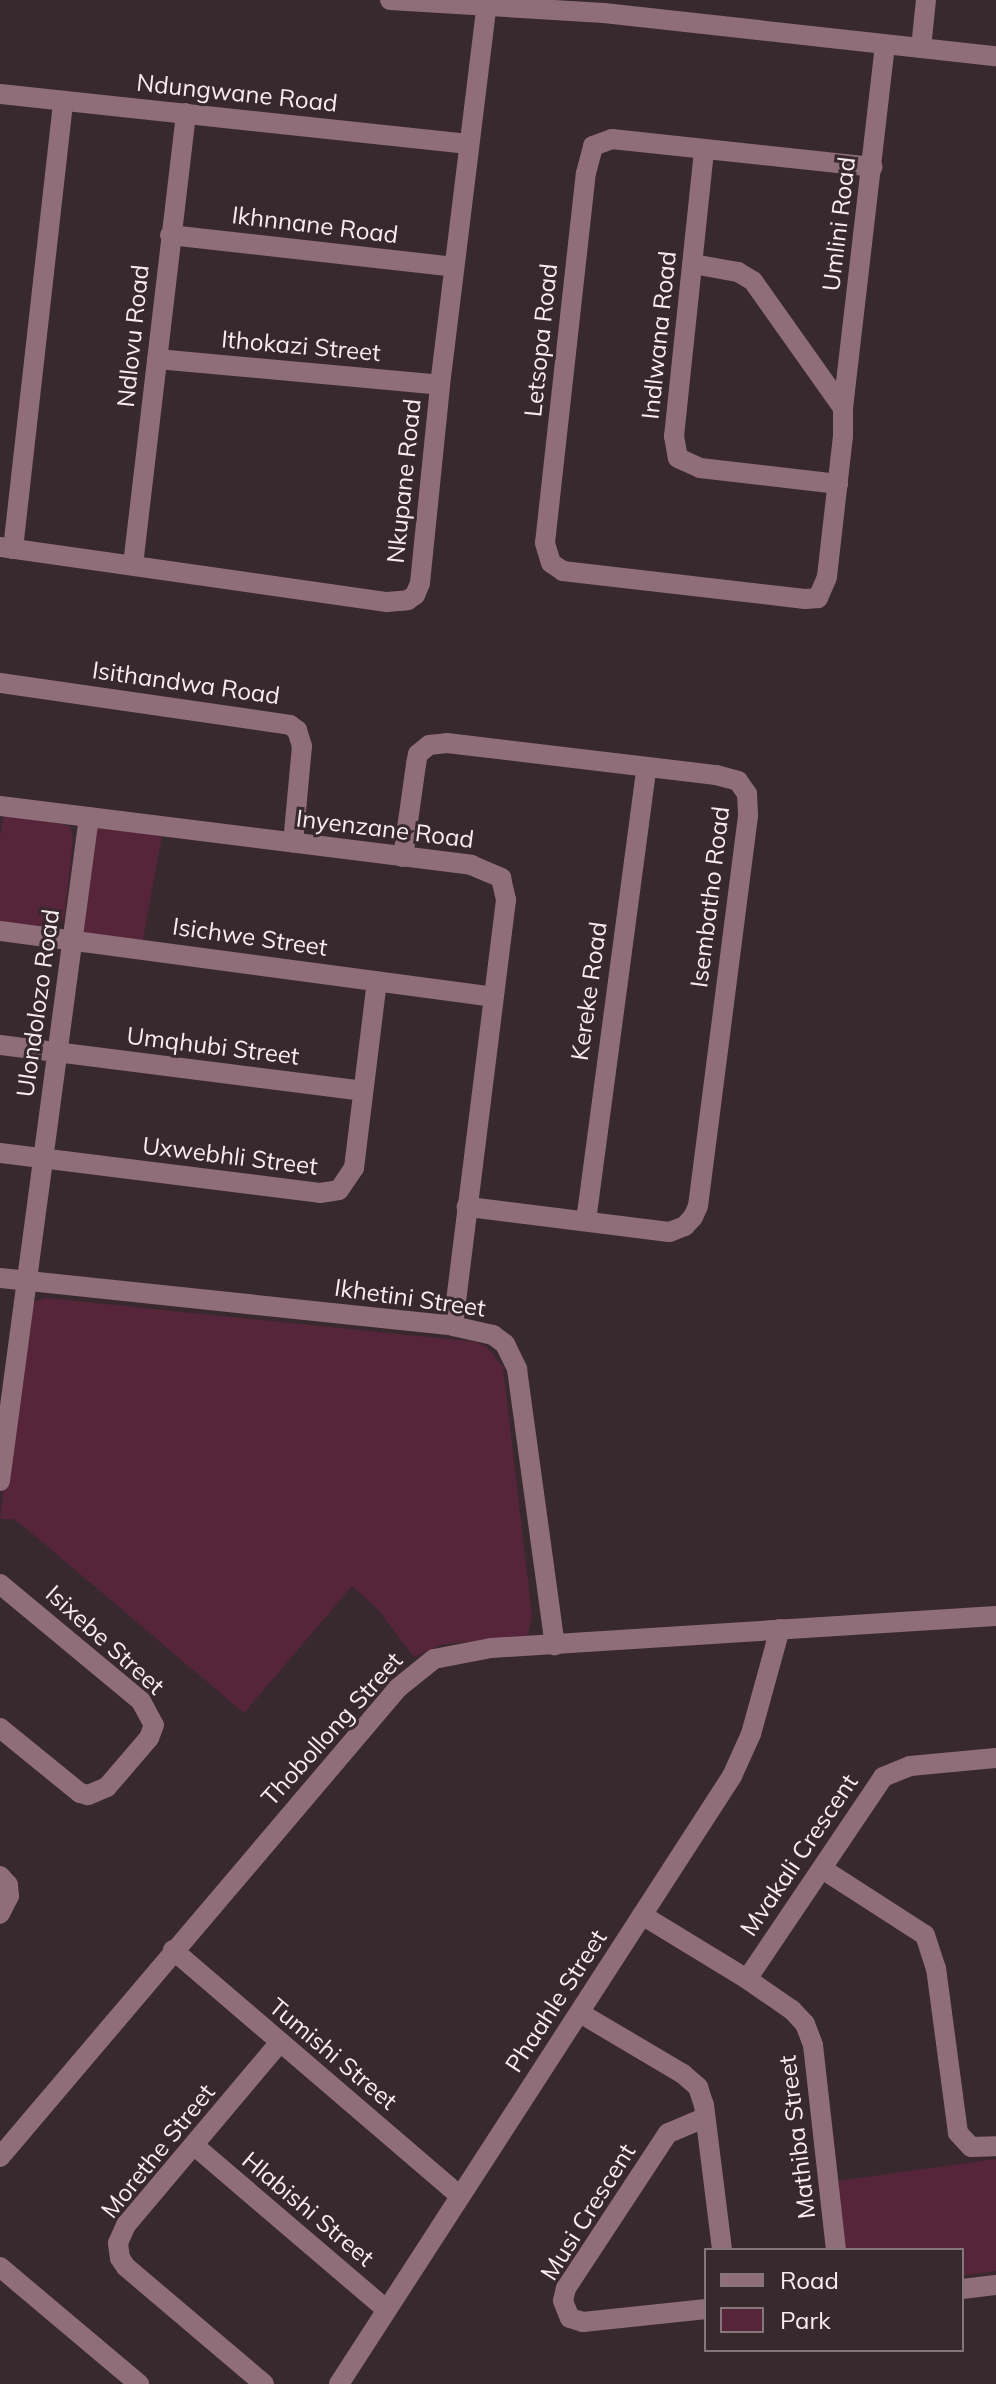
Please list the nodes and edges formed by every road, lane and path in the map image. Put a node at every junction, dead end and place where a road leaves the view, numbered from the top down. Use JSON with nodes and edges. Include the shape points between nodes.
{"nodes":[{"id":1,"x":390,"y":0,"type":"edge"},
{"id":2,"x":926,"y":0,"type":"edge"},
{"id":3,"x":487,"y":2,"type":"edge"},
{"id":4,"x":605,"y":7,"type":"edge"},
{"id":5,"x":885,"y":46,"type":"junction"},
{"id":6,"x":921,"y":48,"type":"junction"},
{"id":7,"x":996,"y":56,"type":"edge"},
{"id":8,"x":0,"y":94,"type":"edge"},
{"id":9,"x":63,"y":101,"type":"junction"},
{"id":10,"x":186,"y":113,"type":"junction"},
{"id":11,"x":468,"y":144,"type":"junction"},
{"id":12,"x":704,"y":151,"type":"junction"},
{"id":13,"x":872,"y":167,"type":"junction"},
{"id":14,"x":170,"y":235,"type":"junction"},
{"id":15,"x":693,"y":264,"type":"junction"},
{"id":16,"x":454,"y":267,"type":"junction"},
{"id":17,"x":157,"y":359,"type":"junction"},
{"id":18,"x":440,"y":385,"type":"junction"},
{"id":19,"x":843,"y":408,"type":"junction"},
{"id":20,"x":838,"y":484,"type":"junction"},
{"id":21,"x":7,"y":548,"type":"edge"},
{"id":22,"x":133,"y":565,"type":"junction"},
{"id":23,"x":805,"y":599,"type":"joint"},
{"id":24,"x":0,"y":683,"type":"edge"},
{"id":25,"x":646,"y":769,"type":"junction"},
{"id":26,"x":0,"y":806,"type":"edge"},
{"id":27,"x":89,"y":817,"type":"junction"},
{"id":28,"x":293,"y":843,"type":"junction"},
{"id":29,"x":403,"y":857,"type":"junction"},
{"id":30,"x":0,"y":931,"type":"edge"},
{"id":31,"x":72,"y":940,"type":"junction"},
{"id":32,"x":377,"y":981,"type":"junction"},
{"id":33,"x":493,"y":997,"type":"junction"},
{"id":34,"x":0,"y":1045,"type":"edge"},
{"id":35,"x":58,"y":1052,"type":"junction"},
{"id":36,"x":362,"y":1091,"type":"junction"},
{"id":37,"x":0,"y":1153,"type":"edge"},
{"id":38,"x":43,"y":1159,"type":"junction"},
{"id":39,"x":467,"y":1207,"type":"junction"},
{"id":40,"x":586,"y":1221,"type":"junction"},
{"id":41,"x":0,"y":1278,"type":"edge"},
{"id":42,"x":26,"y":1281,"type":"junction"},
{"id":43,"x":453,"y":1326,"type":"junction"},
{"id":44,"x":0,"y":1481,"type":"edge"},
{"id":45,"x":0,"y":1584,"type":"edge"},
{"id":46,"x":996,"y":1616,"type":"edge"},
{"id":47,"x":780,"y":1629,"type":"junction"},
{"id":48,"x":555,"y":1645,"type":"junction"},
{"id":49,"x":0,"y":1728,"type":"edge"},
{"id":50,"x":996,"y":1758,"type":"edge"},
{"id":51,"x":824,"y":1870,"type":"junction"},
{"id":52,"x":0,"y":1876,"type":"edge"},
{"id":53,"x":0,"y":1914,"type":"edge"},
{"id":54,"x":642,"y":1915,"type":"junction"},
{"id":55,"x":173,"y":1950,"type":"junction"},
{"id":56,"x":747,"y":1979,"type":"junction"},
{"id":57,"x":580,"y":2013,"type":"junction"},
{"id":58,"x":279,"y":2043,"type":"junction"},
{"id":59,"x":704,"y":2118,"type":"junction"},
{"id":60,"x":996,"y":2146,"type":"edge"},
{"id":61,"x":196,"y":2147,"type":"junction"},
{"id":62,"x":0,"y":2157,"type":"edge"},
{"id":63,"x":460,"y":2196,"type":"junction"},
{"id":64,"x":722,"y":2248,"type":"edge"},
{"id":65,"x":836,"y":2248,"type":"edge"},
{"id":66,"x":0,"y":2267,"type":"edge"},
{"id":67,"x":996,"y":2285,"type":"edge"},
{"id":68,"x":964,"y":2289,"type":"edge"},
{"id":69,"x":704,"y":2309,"type":"edge"},
{"id":70,"x":387,"y":2310,"type":"junction"},
{"id":71,"x":139,"y":2384,"type":"edge"},
{"id":72,"x":264,"y":2384,"type":"edge"},
{"id":73,"x":339,"y":2384,"type":"edge"}],
"edges":[{"from":1,"to":3,"type":"street"},
{"from":2,"to":6,"type":"street"},
{"from":3,"to":4,"type":"street"},
{"from":3,"to":11,"type":"street","name":"Nkupane Road"},
{"from":4,"to":5,"type":"street"},
{"from":5,"to":6,"type":"street"},
{"from":5,"to":13,"type":"street","name":"Umlini Road"},
{"from":6,"to":7,"type":"street"},
{"from":8,"to":9,"type":"street","name":"Ndungwane Road"},
{"from":9,"to":10,"type":"street","name":"Ndungwane Road"},
{"from":9,"to":21,"type":"street"},
{"from":10,"to":11,"type":"street","name":"Ndungwane Road"},
{"from":10,"to":14,"type":"street","name":"Ndlovu Road"},
{"from":11,"to":16,"type":"street","name":"Nkupane Road"},
{"from":12,"to":13,"type":"street","name":"Letsopa Road"},
{"from":12,"to":15,"type":"street","name":"Indlwana Road"},
{"from":12,"to":23,"type":"street","name":"Letsopa Road","via":[[612,139],[590,152],[548,557],[563,571]]},
{"from":13,"to":19,"type":"street","name":"Umlini Road"},
{"from":14,"to":16,"type":"street","name":"Ikhnnane Road"},
{"from":14,"to":17,"type":"street","name":"Ndlovu Road"},
{"from":15,"to":19,"type":"street","via":[[738,272],[753,281]]},
{"from":15,"to":20,"type":"street","name":"Indlwana Road","via":[[674,436],[678,458],[700,468]]},
{"from":16,"to":18,"type":"street","name":"Nkupane Road"},
{"from":17,"to":18,"type":"street","name":"Ithokazi Street"},
{"from":17,"to":22,"type":"street","name":"Ndlovu Road"},
{"from":18,"to":22,"type":"street","name":"Nkupane Road","via":[[420,583],[408,600],[329,595]]},
{"from":19,"to":20,"type":"street","name":"Umlini Road"},
{"from":20,"to":23,"type":"street","name":"Umlini Road","via":[[824,591],[818,598]]},
{"from":21,"to":22,"type":"street","name":"Nkupane Road"},
{"from":24,"to":28,"type":"street","name":"Isithandwa Road","via":[[290,725],[302,746]]},
{"from":25,"to":29,"type":"street","name":"Isembatho Road","via":[[429,745],[418,754]]},
{"from":25,"to":40,"type":"street","name":"Kereke Road"},
{"from":25,"to":40,"type":"street","name":"Isembatho Road","via":[[738,781],[749,804],[698,1206],[690,1221],[669,1232]]},
{"from":26,"to":27,"type":"street","name":"Inyenzane Road"},
{"from":27,"to":28,"type":"street","name":"Inyenzane Road"},
{"from":27,"to":31,"type":"street","name":"Ulondolozo Road"},
{"from":28,"to":29,"type":"street","name":"Inyenzane Road"},
{"from":29,"to":33,"type":"street","name":"Inyenzane Road","via":[[485,868],[501,878],[506,900]]},
{"from":30,"to":31,"type":"street","name":"Isichwe Street"},
{"from":31,"to":32,"type":"street","name":"Isichwe Street"},
{"from":31,"to":35,"type":"street","name":"Ulondolozo Road"},
{"from":32,"to":33,"type":"street","name":"Isichwe Street"},
{"from":32,"to":36,"type":"street","name":"Uxwebhli Street"},
{"from":33,"to":39,"type":"street","name":"Inyenzane Road"},
{"from":34,"to":35,"type":"street","name":"Umqhubi Street"},
{"from":35,"to":36,"type":"street","name":"Umqhubi Street"},
{"from":35,"to":38,"type":"street","name":"Ulondolozo Road"},
{"from":36,"to":38,"type":"street","name":"Uxwebhli Street","via":[[354,1168],[345,1185],[333,1192]]},
{"from":37,"to":38,"type":"street"},
{"from":38,"to":42,"type":"street","name":"Ulondolozo Road"},
{"from":39,"to":40,"type":"street","name":"Isembatho Road"},
{"from":39,"to":43,"type":"street","name":"Inyenzane Road"},
{"from":41,"to":42,"type":"street","name":"Ikhetini Street"},
{"from":42,"to":43,"type":"street","name":"Ikhetini Street"},
{"from":42,"to":44,"type":"street","name":"Ulondolozo Road"},
{"from":43,"to":48,"type":"street","name":"Ikhetini Street","via":[[493,1335],[505,1344],[517,1369]]},
{"from":45,"to":49,"type":"street","name":"Isixebe Street","via":[[141,1701],[154,1725],[107,1787],[88,1795]]},
{"from":46,"to":47,"type":"street","name":"Thobollong Street"},
{"from":47,"to":48,"type":"street","name":"Thobollong Street"},
{"from":47,"to":54,"type":"street","name":"Phaahle Street","via":[[740,1761]]},
{"from":48,"to":55,"type":"street","name":"Thobollong Street","via":[[450,1654],[409,1676]]},
{"from":50,"to":51,"type":"street","name":"Mvakali Crescent","via":[[910,1766],[889,1773],[877,1783]]},
{"from":51,"to":56,"type":"street","name":"Mvakali Crescent"},
{"from":51,"to":60,"type":"street","via":[[925,1935],[936,1968],[958,2133],[971,2147]]},
{"from":52,"to":53,"type":"street","via":[[9,1896]]},
{"from":54,"to":56,"type":"street","name":"Mathiba Street"},
{"from":54,"to":57,"type":"street","name":"Phaahle Street"},
{"from":55,"to":58,"type":"street","name":"Tumishi Street"},
{"from":55,"to":62,"type":"street","name":"Thobollong Street"},
{"from":56,"to":65,"type":"street","name":"Mathiba Street","via":[[792,2010],[809,2031]]},
{"from":57,"to":59,"type":"street","via":[[692,2080],[701,2093]]},
{"from":57,"to":63,"type":"street","name":"Phaahle Street"},
{"from":58,"to":61,"type":"street","name":"Morethe Street"},
{"from":58,"to":63,"type":"street","name":"Tumishi Street"},
{"from":59,"to":64,"type":"street"},
{"from":59,"to":69,"type":"street","name":"Musi Crescent","via":[[668,2133],[566,2288],[563,2301],[570,2318],[583,2322]]},
{"from":61,"to":70,"type":"street","name":"Hlabishi Street"},
{"from":61,"to":72,"type":"street","name":"Morethe Street","via":[[126,2225],[118,2243],[120,2258]]},
{"from":63,"to":70,"type":"street","name":"Phaahle Street"},
{"from":66,"to":71,"type":"street"},
{"from":67,"to":68,"type":"street"},
{"from":70,"to":73,"type":"street","name":"Phaahle Street"}]}
